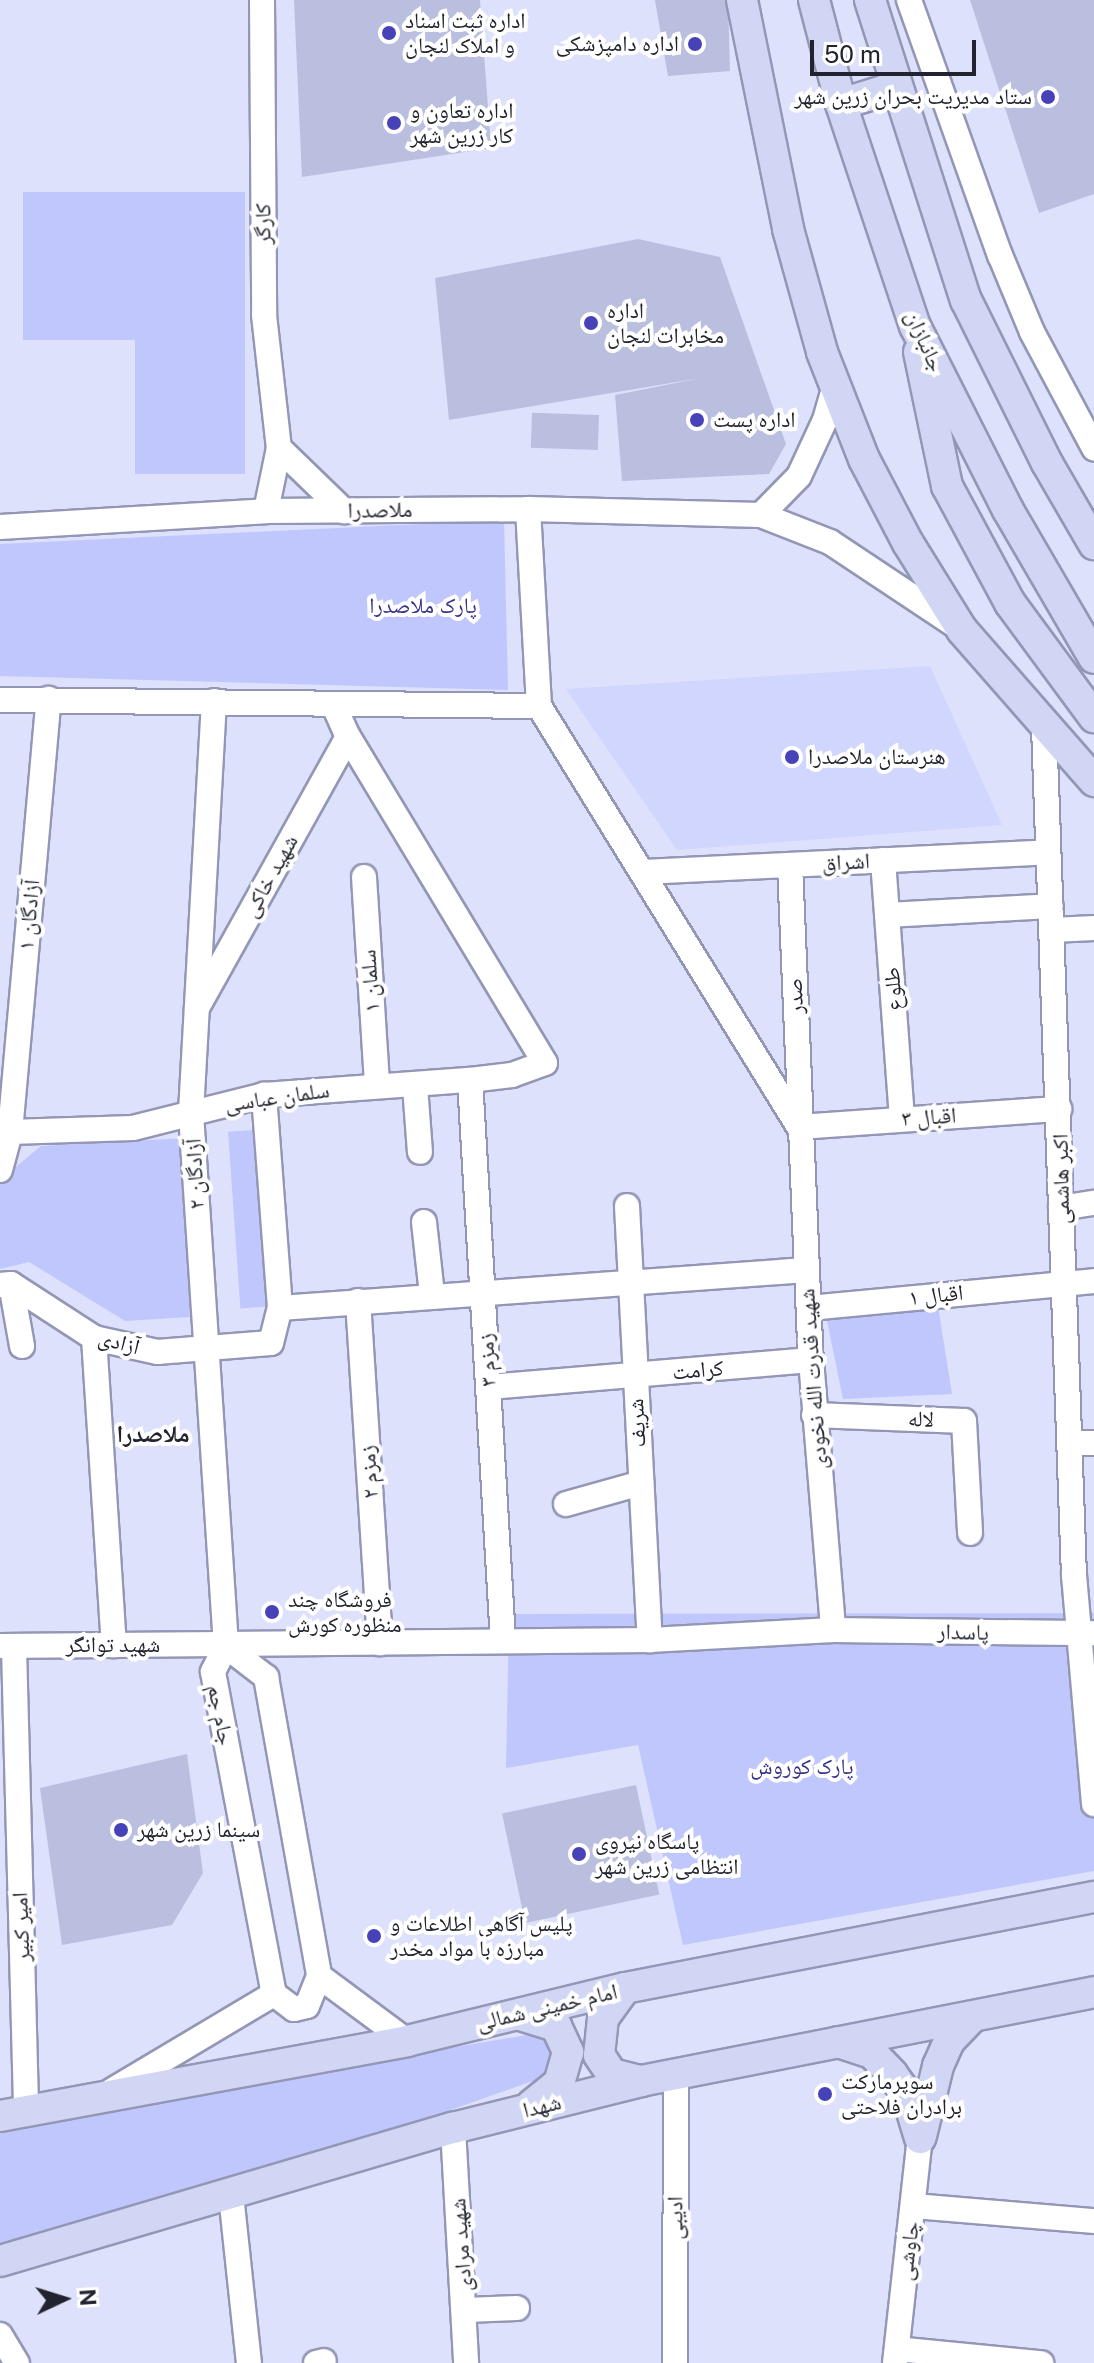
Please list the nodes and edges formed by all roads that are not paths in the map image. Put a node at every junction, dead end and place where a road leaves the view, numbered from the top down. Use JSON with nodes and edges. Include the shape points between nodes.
{"nodes":[{"id":1,"x":262,"y":0,"type":"edge"},
{"id":2,"x":742,"y":0,"type":"edge"},
{"id":3,"x":814,"y":0,"type":"edge"},
{"id":4,"x":870,"y":0,"type":"edge"},
{"id":5,"x":909,"y":0,"type":"edge"},
{"id":6,"x":896,"y":87,"type":"junction"},
{"id":7,"x":841,"y":104,"type":"junction"},
{"id":8,"x":915,"y":326,"type":"junction"},
{"id":9,"x":835,"y":384,"type":"junction"},
{"id":10,"x":279,"y":448,"type":"junction"},
{"id":11,"x":1094,"y":448,"type":"edge"},
{"id":12,"x":528,"y":509,"type":"junction"},
{"id":13,"x":266,"y":511,"type":"junction"},
{"id":14,"x":344,"y":511,"type":"junction"},
{"id":15,"x":761,"y":515,"type":"junction"},
{"id":16,"x":0,"y":527,"type":"edge"},
{"id":17,"x":1094,"y":544,"type":"edge"},
{"id":18,"x":962,"y":630,"type":"junction"},
{"id":19,"x":1094,"y":658,"type":"edge"},
{"id":20,"x":49,"y":699,"type":"junction"},
{"id":21,"x":0,"y":700,"type":"edge"},
{"id":22,"x":214,"y":701,"type":"junction"},
{"id":23,"x":334,"y":705,"type":"junction"},
{"id":24,"x":539,"y":706,"type":"junction"},
{"id":25,"x":1094,"y":717,"type":"edge"},
{"id":26,"x":1044,"y":726,"type":"junction"},
{"id":27,"x":348,"y":737,"type":"junction"},
{"id":28,"x":1094,"y":781,"type":"edge"},
{"id":29,"x":1048,"y":852,"type":"junction"},
{"id":30,"x":883,"y":860,"type":"junction"},
{"id":31,"x":790,"y":865,"type":"junction"},
{"id":32,"x":645,"y":872,"type":"junction"},
{"id":33,"x":364,"y":877,"type":"dead end"},
{"id":34,"x":887,"y":915,"type":"junction"},
{"id":35,"x":1051,"y":918,"type":"junction"},
{"id":36,"x":1094,"y":928,"type":"edge"},
{"id":37,"x":193,"y":1016,"type":"junction"},
{"id":38,"x":470,"y":1080,"type":"junction"},
{"id":39,"x":377,"y":1085,"type":"junction"},
{"id":40,"x":415,"y":1086,"type":"junction"},
{"id":41,"x":264,"y":1095,"type":"junction"},
{"id":42,"x":1059,"y":1109,"type":"junction"},
{"id":43,"x":191,"y":1113,"type":"junction"},
{"id":44,"x":902,"y":1118,"type":"junction"},
{"id":45,"x":800,"y":1127,"type":"junction"},
{"id":46,"x":10,"y":1132,"type":"junction"},
{"id":47,"x":420,"y":1152,"type":"dead end"},
{"id":48,"x":0,"y":1170,"type":"edge"},
{"id":49,"x":1094,"y":1203,"type":"edge"},
{"id":50,"x":627,"y":1206,"type":"dead end"},
{"id":51,"x":1061,"y":1208,"type":"junction"},
{"id":52,"x":424,"y":1222,"type":"dead end"},
{"id":53,"x":806,"y":1270,"type":"junction"},
{"id":54,"x":1094,"y":1281,"type":"edge"},
{"id":55,"x":630,"y":1282,"type":"junction"},
{"id":56,"x":1064,"y":1282,"type":"junction"},
{"id":57,"x":5,"y":1284,"type":"edge"},
{"id":58,"x":484,"y":1293,"type":"junction"},
{"id":59,"x":432,"y":1295,"type":"junction"},
{"id":60,"x":358,"y":1301,"type":"junction"},
{"id":61,"x":280,"y":1308,"type":"junction"},
{"id":62,"x":809,"y":1308,"type":"junction"},
{"id":63,"x":94,"y":1338,"type":"junction"},
{"id":64,"x":22,"y":1346,"type":"dead end"},
{"id":65,"x":205,"y":1346,"type":"junction"},
{"id":66,"x":811,"y":1360,"type":"junction"},
{"id":67,"x":635,"y":1375,"type":"junction"},
{"id":68,"x":489,"y":1387,"type":"junction"},
{"id":69,"x":814,"y":1415,"type":"junction"},
{"id":70,"x":1082,"y":1443,"type":"edge"},
{"id":71,"x":641,"y":1483,"type":"junction"},
{"id":72,"x":566,"y":1504,"type":"dead end"},
{"id":73,"x":970,"y":1533,"type":"dead end"},
{"id":74,"x":1084,"y":1575,"type":"edge"},
{"id":75,"x":833,"y":1630,"type":"junction"},
{"id":76,"x":1086,"y":1633,"type":"edge"},
{"id":77,"x":650,"y":1640,"type":"junction"},
{"id":78,"x":503,"y":1641,"type":"junction"},
{"id":79,"x":380,"y":1643,"type":"junction"},
{"id":80,"x":4,"y":1644,"type":"edge"},
{"id":81,"x":114,"y":1645,"type":"junction"},
{"id":82,"x":226,"y":1646,"type":"junction"},
{"id":83,"x":1094,"y":1804,"type":"edge"},
{"id":84,"x":1094,"y":1897,"type":"edge"},
{"id":85,"x":319,"y":1976,"type":"junction"},
{"id":86,"x":625,"y":1988,"type":"junction"},
{"id":87,"x":1094,"y":1992,"type":"edge"},
{"id":88,"x":274,"y":1994,"type":"junction"},
{"id":89,"x":517,"y":2014,"type":"junction"},
{"id":90,"x":971,"y":2018,"type":"junction"},
{"id":91,"x":407,"y":2041,"type":"junction"},
{"id":92,"x":837,"y":2041,"type":"junction"},
{"id":93,"x":676,"y":2073,"type":"junction"},
{"id":94,"x":641,"y":2081,"type":"junction"},
{"id":95,"x":95,"y":2100,"type":"junction"},
{"id":96,"x":527,"y":2109,"type":"junction"},
{"id":97,"x":13,"y":2114,"type":"edge"},
{"id":98,"x":453,"y":2128,"type":"junction"},
{"id":99,"x":920,"y":2138,"type":"junction"},
{"id":100,"x":231,"y":2195,"type":"junction"},
{"id":101,"x":914,"y":2206,"type":"junction"},
{"id":102,"x":1094,"y":2221,"type":"edge"},
{"id":103,"x":0,"y":2261,"type":"edge"},
{"id":104,"x":517,"y":2308,"type":"dead end"},
{"id":105,"x":466,"y":2310,"type":"junction"},
{"id":106,"x":0,"y":2335,"type":"edge"},
{"id":107,"x":896,"y":2356,"type":"edge"},
{"id":108,"x":17,"y":2363,"type":"edge"},
{"id":109,"x":249,"y":2363,"type":"edge"},
{"id":110,"x":466,"y":2363,"type":"edge"},
{"id":111,"x":675,"y":2363,"type":"edge"},
{"id":112,"x":1041,"y":2363,"type":"edge"}],
"edges":[{"from":1,"to":10,"type":"street","name":"کارگر","via":[[264,315]]},
{"from":2,"to":9,"type":"main road","via":[[788,229]]},
{"from":3,"to":7,"type":"main road","name":"جانبازان"},
{"from":4,"to":6,"type":"main road"},
{"from":5,"to":11,"type":"street","via":[[1000,255],[1032,332]]},
{"from":6,"to":7,"type":"main road"},
{"from":6,"to":17,"type":"main road","via":[[966,300]]},
{"from":7,"to":8,"type":"main road","name":"جانبازان"},
{"from":8,"to":19,"type":"main road","name":"جانبازان","via":[[1008,510]]},
{"from":8,"to":25,"type":"main road","via":[[928,414],[947,486],[1010,603]]},
{"from":9,"to":15,"type":"street","via":[[799,476]]},
{"from":9,"to":18,"type":"main road","via":[[878,487]]},
{"from":10,"to":13,"type":"street","name":"کارگر"},
{"from":10,"to":14,"type":"street"},
{"from":12,"to":14,"type":"street","name":"ملاصدرا"},
{"from":12,"to":15,"type":"street","name":"ملاصدرا"},
{"from":12,"to":24,"type":"street"},
{"from":13,"to":14,"type":"street","name":"ملاصدرا"},
{"from":13,"to":16,"type":"street","name":"ملاصدرا"},
{"from":15,"to":18,"type":"street","name":"ملاصدرا","via":[[830,542]]},
{"from":18,"to":26,"type":"main road"},
{"from":20,"to":21,"type":"street"},
{"from":20,"to":22,"type":"street"},
{"from":20,"to":46,"type":"street","name":"آزادگان ۱"},
{"from":22,"to":23,"type":"street"},
{"from":22,"to":37,"type":"street","name":"آزادگان ۲"},
{"from":23,"to":24,"type":"street"},
{"from":23,"to":27,"type":"street"},
{"from":24,"to":32,"type":"street"},
{"from":26,"to":28,"type":"main road"},
{"from":26,"to":29,"type":"street","name":"اکبر هاشمی"},
{"from":27,"to":37,"type":"street","name":"شهید خاکی"},
{"from":27,"to":38,"type":"street","name":"سلمان عباسی","via":[[545,1063],[512,1075]]},
{"from":29,"to":30,"type":"street","name":"اشراق"},
{"from":29,"to":35,"type":"street","name":"اکبر هاشمی"},
{"from":30,"to":31,"type":"street","name":"اشراق"},
{"from":30,"to":34,"type":"street","name":"طلوع"},
{"from":31,"to":32,"type":"street","name":"اشراق"},
{"from":31,"to":45,"type":"street","name":"صدر"},
{"from":32,"to":45,"type":"street"},
{"from":33,"to":39,"type":"street","name":"سلمان ۱"},
{"from":34,"to":35,"type":"street"},
{"from":34,"to":44,"type":"street","name":"طلوع"},
{"from":35,"to":36,"type":"street"},
{"from":35,"to":42,"type":"street","name":"اکبر هاشمی"},
{"from":37,"to":43,"type":"street","name":"آزادگان ۲"},
{"from":38,"to":40,"type":"street","name":"سلمان عباسی"},
{"from":38,"to":58,"type":"street","name":"زمزم ۳"},
{"from":39,"to":40,"type":"street","name":"سلمان عباسی"},
{"from":39,"to":41,"type":"street","name":"سلمان عباسی"},
{"from":40,"to":47,"type":"street"},
{"from":41,"to":43,"type":"street","name":"سلمان عباسی"},
{"from":41,"to":61,"type":"street"},
{"from":42,"to":44,"type":"street","name":"اقبال ۳"},
{"from":42,"to":51,"type":"street","name":"اکبر هاشمی"},
{"from":43,"to":46,"type":"street","name":"سلمان عباسی","via":[[133,1128]]},
{"from":43,"to":65,"type":"street","name":"آزادگان ۲"},
{"from":44,"to":45,"type":"street","name":"اقبال ۳"},
{"from":45,"to":53,"type":"street","name":"شهید قدرت الله نخودی"},
{"from":46,"to":48,"type":"street","name":"آزادگان ۱"},
{"from":49,"to":51,"type":"street"},
{"from":50,"to":55,"type":"street","name":"شریف"},
{"from":51,"to":56,"type":"street","name":"اکبر هاشمی"},
{"from":52,"to":59,"type":"street"},
{"from":53,"to":55,"type":"street"},
{"from":53,"to":62,"type":"street","name":"شهید قدرت الله نخودی"},
{"from":54,"to":56,"type":"street","name":"اقبال ۱"},
{"from":55,"to":58,"type":"street"},
{"from":55,"to":67,"type":"street","name":"شریف"},
{"from":56,"to":62,"type":"street","name":"اقبال ۱"},
{"from":56,"to":70,"type":"street","name":"اکبر هاشمی"},
{"from":57,"to":63,"type":"street","name":"آزادی"},
{"from":57,"to":64,"type":"street"},
{"from":58,"to":59,"type":"street"},
{"from":58,"to":68,"type":"street","name":"زمزم ۳"},
{"from":59,"to":60,"type":"street"},
{"from":60,"to":61,"type":"street"},
{"from":60,"to":79,"type":"street","name":"زمزم ۲"},
{"from":61,"to":65,"type":"street","name":"آزادی","via":[[271,1343]]},
{"from":62,"to":66,"type":"street","name":"شهید قدرت الله نخودی"},
{"from":63,"to":65,"type":"street","name":"آزادی","via":[[157,1352]]},
{"from":63,"to":81,"type":"street"},
{"from":65,"to":82,"type":"street","name":"آزادگان ۲"},
{"from":66,"to":67,"type":"street","name":"کرامت"},
{"from":66,"to":69,"type":"street","name":"شهید قدرت الله نخودی"},
{"from":67,"to":68,"type":"street","name":"کرامت"},
{"from":67,"to":71,"type":"street","name":"شریف"},
{"from":68,"to":78,"type":"street","name":"زمزم ۳"},
{"from":69,"to":73,"type":"street","name":"لاله","via":[[964,1421]]},
{"from":69,"to":75,"type":"street","name":"شهید قدرت الله نخودی"},
{"from":70,"to":74,"type":"street","name":"اکبر هاشمی"},
{"from":71,"to":72,"type":"street"},
{"from":71,"to":77,"type":"street","name":"شریف"},
{"from":74,"to":76,"type":"street","name":"اکبر هاشمی"},
{"from":75,"to":76,"type":"street","name":"پاسدار"},
{"from":75,"to":77,"type":"street","name":"پاسدار"},
{"from":76,"to":83,"type":"street","name":"اکبر هاشمی"},
{"from":77,"to":78,"type":"street","name":"پاسدار"},
{"from":78,"to":79,"type":"street","name":"شهید توانگر"},
{"from":79,"to":82,"type":"street","name":"شهید توانگر"},
{"from":80,"to":81,"type":"street","name":"شهید توانگر"},
{"from":80,"to":97,"type":"street","name":"امیر کبیر"},
{"from":81,"to":82,"type":"street","name":"شهید توانگر"},
{"from":82,"to":85,"type":"street","name":"جام جم","via":[[266,1677]]},
{"from":82,"to":88,"type":"street","name":"جام جم","via":[[213,1672]]},
{"from":84,"to":86,"type":"main road","name":"امام خمینی شمالی"},
{"from":85,"to":88,"type":"street","via":[[307,2006],[294,2009]]},
{"from":85,"to":91,"type":"street"},
{"from":86,"to":89,"type":"main road","name":"امام خمینی شمالی"},
{"from":86,"to":94,"type":"main road","via":[[603,2018],[599,2055],[612,2074]]},
{"from":87,"to":90,"type":"main road","name":"شهدا"},
{"from":88,"to":95,"type":"street"},
{"from":89,"to":91,"type":"main road","name":"امام خمینی شمالی"},
{"from":89,"to":96,"type":"main road","via":[[556,2026],[568,2052],[559,2083]]},
{"from":90,"to":92,"type":"main road","name":"شهدا"},
{"from":90,"to":99,"type":"main road","via":[[949,2041],[938,2066]]},
{"from":91,"to":95,"type":"main road","name":"امام خمینی شمالی"},
{"from":92,"to":93,"type":"main road","name":"شهدا"},
{"from":92,"to":99,"type":"main road","via":[[872,2053],[892,2074],[907,2095]]},
{"from":93,"to":94,"type":"main road","name":"شهدا"},
{"from":93,"to":111,"type":"street","name":"ادیبی"},
{"from":94,"to":96,"type":"main road","name":"شهدا"},
{"from":95,"to":97,"type":"main road","name":"امام خمینی شمالی"},
{"from":96,"to":98,"type":"main road","name":"شهدا"},
{"from":98,"to":100,"type":"main road","name":"شهدا"},
{"from":98,"to":105,"type":"street","name":"شهید مرادی"},
{"from":99,"to":101,"type":"street","name":"چاوشی"},
{"from":100,"to":103,"type":"main road","name":"شهدا"},
{"from":100,"to":109,"type":"street"},
{"from":101,"to":102,"type":"street"},
{"from":101,"to":107,"type":"street","name":"چاوشی"},
{"from":104,"to":105,"type":"street"},
{"from":105,"to":110,"type":"street","name":"شهید مرادی"},
{"from":106,"to":108,"type":"street"},
{"from":107,"to":112,"type":"street"}]}
